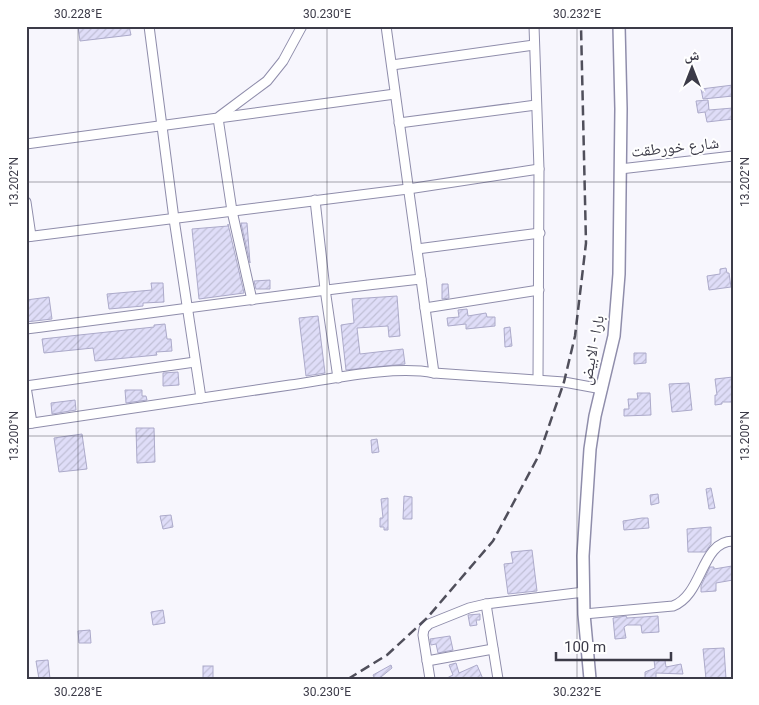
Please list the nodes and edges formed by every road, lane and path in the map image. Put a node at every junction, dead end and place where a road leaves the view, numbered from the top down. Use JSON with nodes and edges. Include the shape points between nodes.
{"nodes":[{"id":1,"x":149,"y":26,"type":"edge"},
{"id":2,"x":302,"y":26,"type":"edge"},
{"id":3,"x":386,"y":26,"type":"edge"},
{"id":4,"x":534,"y":26,"type":"edge"},
{"id":5,"x":619,"y":26,"type":"edge"},
{"id":6,"x":534,"y":45,"type":"junction"},
{"id":7,"x":392,"y":65,"type":"junction"},
{"id":8,"x":396,"y":94,"type":"junction"},
{"id":9,"x":536,"y":106,"type":"junction"},
{"id":10,"x":218,"y":118,"type":"junction"},
{"id":11,"x":399,"y":122,"type":"junction"},
{"id":12,"x":162,"y":126,"type":"junction"},
{"id":13,"x":26,"y":144,"type":"edge"},
{"id":14,"x":733,"y":156,"type":"edge"},
{"id":15,"x":620,"y":168,"type":"junction"},
{"id":16,"x":539,"y":169,"type":"junction"},
{"id":17,"x":408,"y":189,"type":"junction"},
{"id":18,"x":315,"y":200,"type":"junction"},
{"id":19,"x":26,"y":202,"type":"edge"},
{"id":20,"x":232,"y":211,"type":"junction"},
{"id":21,"x":174,"y":219,"type":"junction"},
{"id":22,"x":540,"y":233,"type":"junction"},
{"id":23,"x":28,"y":237,"type":"edge"},
{"id":24,"x":417,"y":249,"type":"junction"},
{"id":25,"x":421,"y":279,"type":"junction"},
{"id":26,"x":325,"y":289,"type":"junction"},
{"id":27,"x":539,"y":290,"type":"junction"},
{"id":28,"x":252,"y":300,"type":"junction"},
{"id":29,"x":425,"y":308,"type":"junction"},
{"id":30,"x":188,"y":309,"type":"junction"},
{"id":31,"x":26,"y":329,"type":"edge"},
{"id":32,"x":195,"y":362,"type":"junction"},
{"id":33,"x":434,"y":373,"type":"junction"},
{"id":34,"x":338,"y":378,"type":"junction"},
{"id":35,"x":538,"y":380,"type":"junction"},
{"id":36,"x":26,"y":386,"type":"edge"},
{"id":37,"x":602,"y":389,"type":"junction"},
{"id":38,"x":201,"y":398,"type":"junction"},
{"id":39,"x":29,"y":424,"type":"edge"},
{"id":40,"x":733,"y":541,"type":"edge"},
{"id":41,"x":584,"y":592,"type":"junction"},
{"id":42,"x":486,"y":604,"type":"junction"},
{"id":43,"x":584,"y":614,"type":"junction"},
{"id":44,"x":493,"y":649,"type":"junction"},
{"id":45,"x":427,"y":661,"type":"junction"},
{"id":46,"x":430,"y":679,"type":"edge"},
{"id":47,"x":498,"y":679,"type":"edge"},
{"id":48,"x":590,"y":679,"type":"edge"}],
"edges":[{"from":1,"to":12,"type":"street"},
{"from":2,"to":10,"type":"street","via":[[283,61],[267,81]]},
{"from":3,"to":7,"type":"street"},
{"from":4,"to":6,"type":"street"},
{"from":5,"to":15,"type":"main road","name":"بارا - الابيض"},
{"from":6,"to":7,"type":"street"},
{"from":6,"to":9,"type":"street"},
{"from":7,"to":8,"type":"street"},
{"from":8,"to":10,"type":"street"},
{"from":8,"to":11,"type":"street"},
{"from":9,"to":11,"type":"street"},
{"from":9,"to":16,"type":"street"},
{"from":10,"to":12,"type":"street"},
{"from":10,"to":20,"type":"street"},
{"from":11,"to":17,"type":"street"},
{"from":12,"to":13,"type":"street"},
{"from":12,"to":21,"type":"street"},
{"from":14,"to":15,"type":"street","name":"شارع خورطقت"},
{"from":15,"to":37,"type":"main road","name":"بارا - الابيض","via":[[616,316]]},
{"from":16,"to":17,"type":"street"},
{"from":16,"to":22,"type":"street"},
{"from":17,"to":18,"type":"street"},
{"from":17,"to":24,"type":"street"},
{"from":18,"to":20,"type":"street"},
{"from":18,"to":26,"type":"street"},
{"from":19,"to":23,"type":"street"},
{"from":20,"to":21,"type":"street"},
{"from":20,"to":28,"type":"street"},
{"from":21,"to":23,"type":"street"},
{"from":21,"to":30,"type":"street"},
{"from":22,"to":24,"type":"street"},
{"from":22,"to":27,"type":"street"},
{"from":24,"to":25,"type":"street"},
{"from":25,"to":26,"type":"street"},
{"from":25,"to":29,"type":"street"},
{"from":26,"to":28,"type":"street"},
{"from":26,"to":34,"type":"street"},
{"from":27,"to":29,"type":"street"},
{"from":27,"to":35,"type":"street"},
{"from":28,"to":30,"type":"street"},
{"from":29,"to":33,"type":"street"},
{"from":30,"to":31,"type":"street"},
{"from":30,"to":32,"type":"street"},
{"from":32,"to":36,"type":"street"},
{"from":32,"to":38,"type":"street"},
{"from":33,"to":34,"type":"street","via":[[395,371]]},
{"from":33,"to":35,"type":"street"},
{"from":34,"to":38,"type":"street"},
{"from":35,"to":37,"type":"street"},
{"from":36,"to":39,"type":"street"},
{"from":37,"to":41,"type":"main road","name":"بارا - الابيض","via":[[590,449],[583,556]]},
{"from":38,"to":39,"type":"street"},
{"from":40,"to":43,"type":"street","via":[[725,541],[714,548],[686,598],[673,606]]},
{"from":41,"to":42,"type":"street"},
{"from":41,"to":43,"type":"main road","name":"بارا - الابيض"},
{"from":42,"to":44,"type":"street"},
{"from":42,"to":45,"type":"street","via":[[429,624],[423,635]]},
{"from":43,"to":48,"type":"main road","name":"بارا - الابيض"},
{"from":44,"to":45,"type":"street"},
{"from":44,"to":47,"type":"street"},
{"from":45,"to":46,"type":"street"}]}
